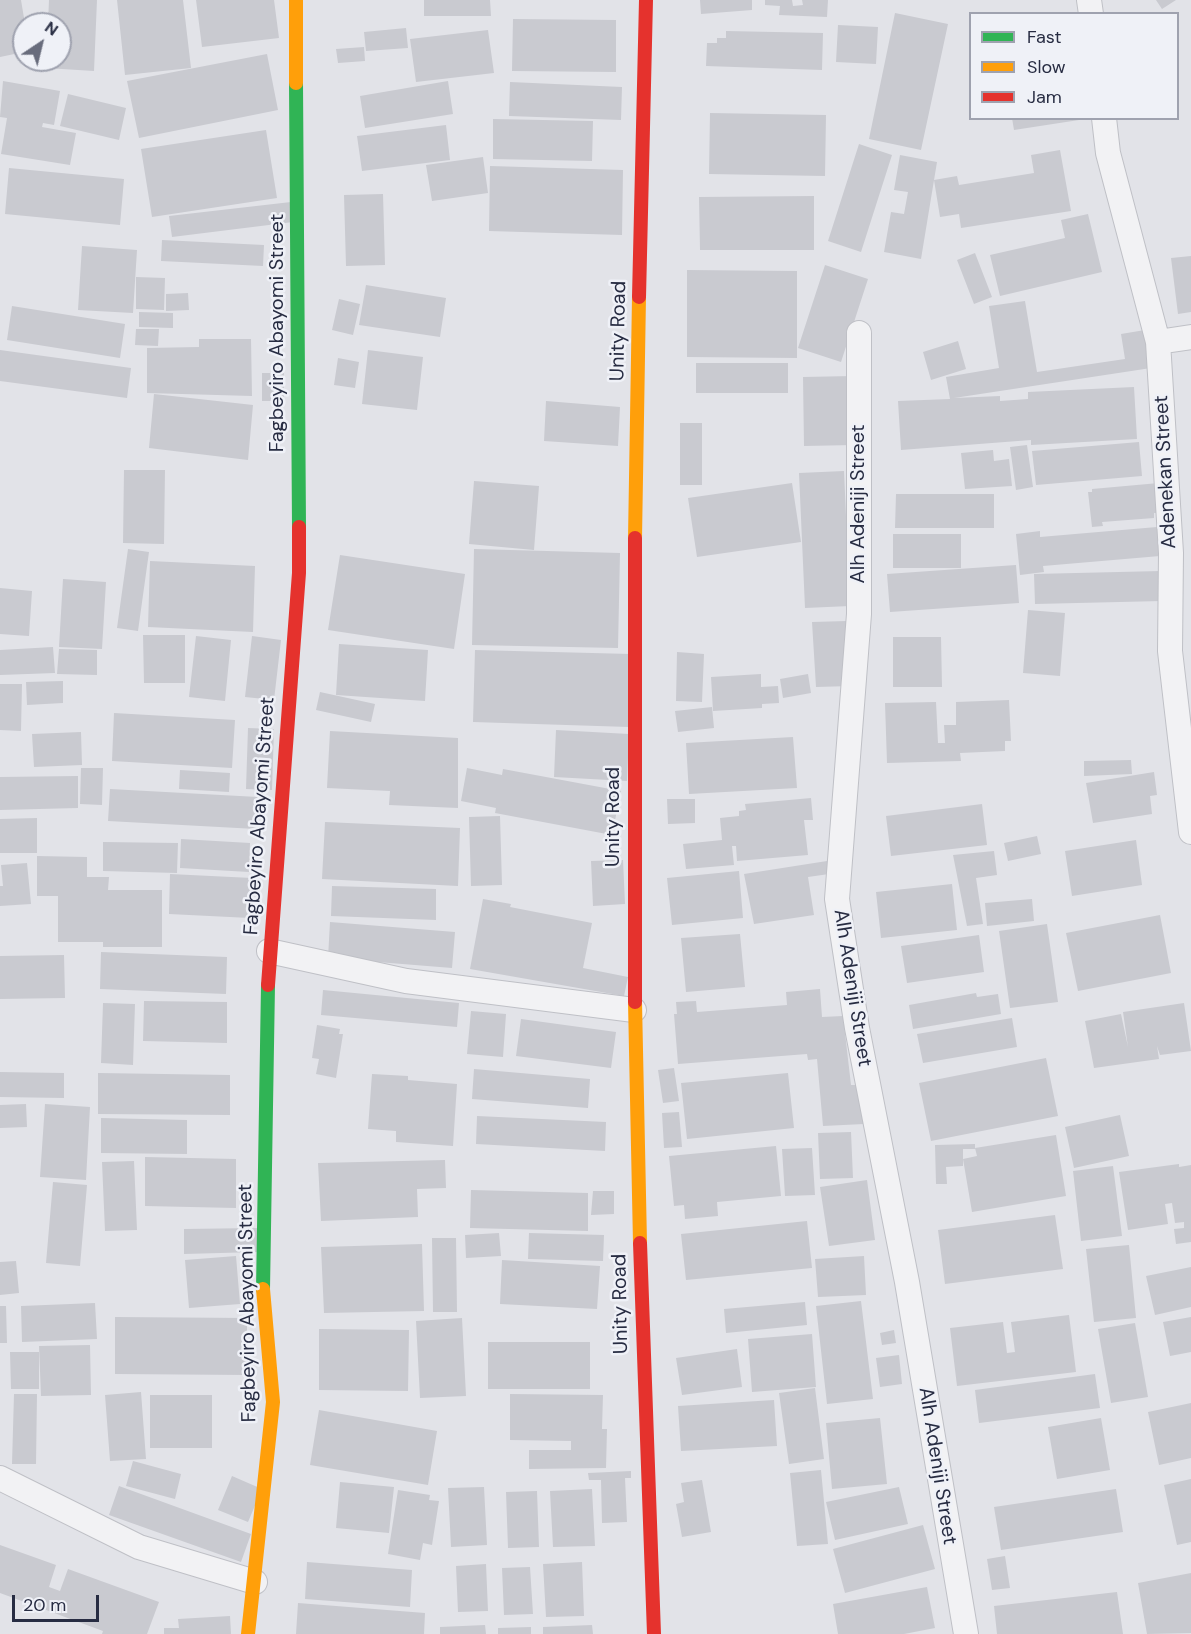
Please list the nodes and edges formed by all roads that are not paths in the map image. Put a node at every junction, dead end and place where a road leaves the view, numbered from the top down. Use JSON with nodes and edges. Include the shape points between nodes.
{"nodes":[{"id":1,"x":296,"y":0,"type":"edge"},
{"id":2,"x":646,"y":0,"type":"edge"},
{"id":3,"x":1104,"y":120,"type":"edge"},
{"id":4,"x":859,"y":333,"type":"dead end"},
{"id":5,"x":1191,"y":337,"type":"edge"},
{"id":6,"x":1158,"y":342,"type":"junction"},
{"id":7,"x":1191,"y":831,"type":"edge"},
{"id":8,"x":269,"y":951,"type":"junction"},
{"id":9,"x":634,"y":1010,"type":"junction"},
{"id":10,"x":0,"y":1478,"type":"edge"},
{"id":11,"x":255,"y":1582,"type":"junction"},
{"id":12,"x":248,"y":1634,"type":"edge"},
{"id":13,"x":654,"y":1634,"type":"edge"},
{"id":14,"x":966,"y":1634,"type":"edge"}],
"edges":[{"from":1,"to":8,"type":"street","name":"Fagbeyiro Abayomi Street","via":[[298,573]]},
{"from":2,"to":9,"type":"street","name":"Unity Road","via":[[633,611]]},
{"from":3,"to":6,"type":"street","name":"Adenekan Street","via":[[1108,153]]},
{"from":4,"to":14,"type":"street","name":"Alh Adeniji Street","via":[[859,614],[837,899]]},
{"from":5,"to":6,"type":"street"},
{"from":6,"to":7,"type":"street","name":"Adenekan Street","via":[[1171,553],[1170,651]]},
{"from":8,"to":9,"type":"street","via":[[406,981]]},
{"from":8,"to":11,"type":"street","name":"Fagbeyiro Abayomi Street","via":[[263,1292],[273,1402]]},
{"from":9,"to":13,"type":"street","name":"Unity Road"},
{"from":10,"to":11,"type":"street","via":[[139,1547]]},
{"from":11,"to":12,"type":"street","name":"Fagbeyiro Abayomi Street"}]}
